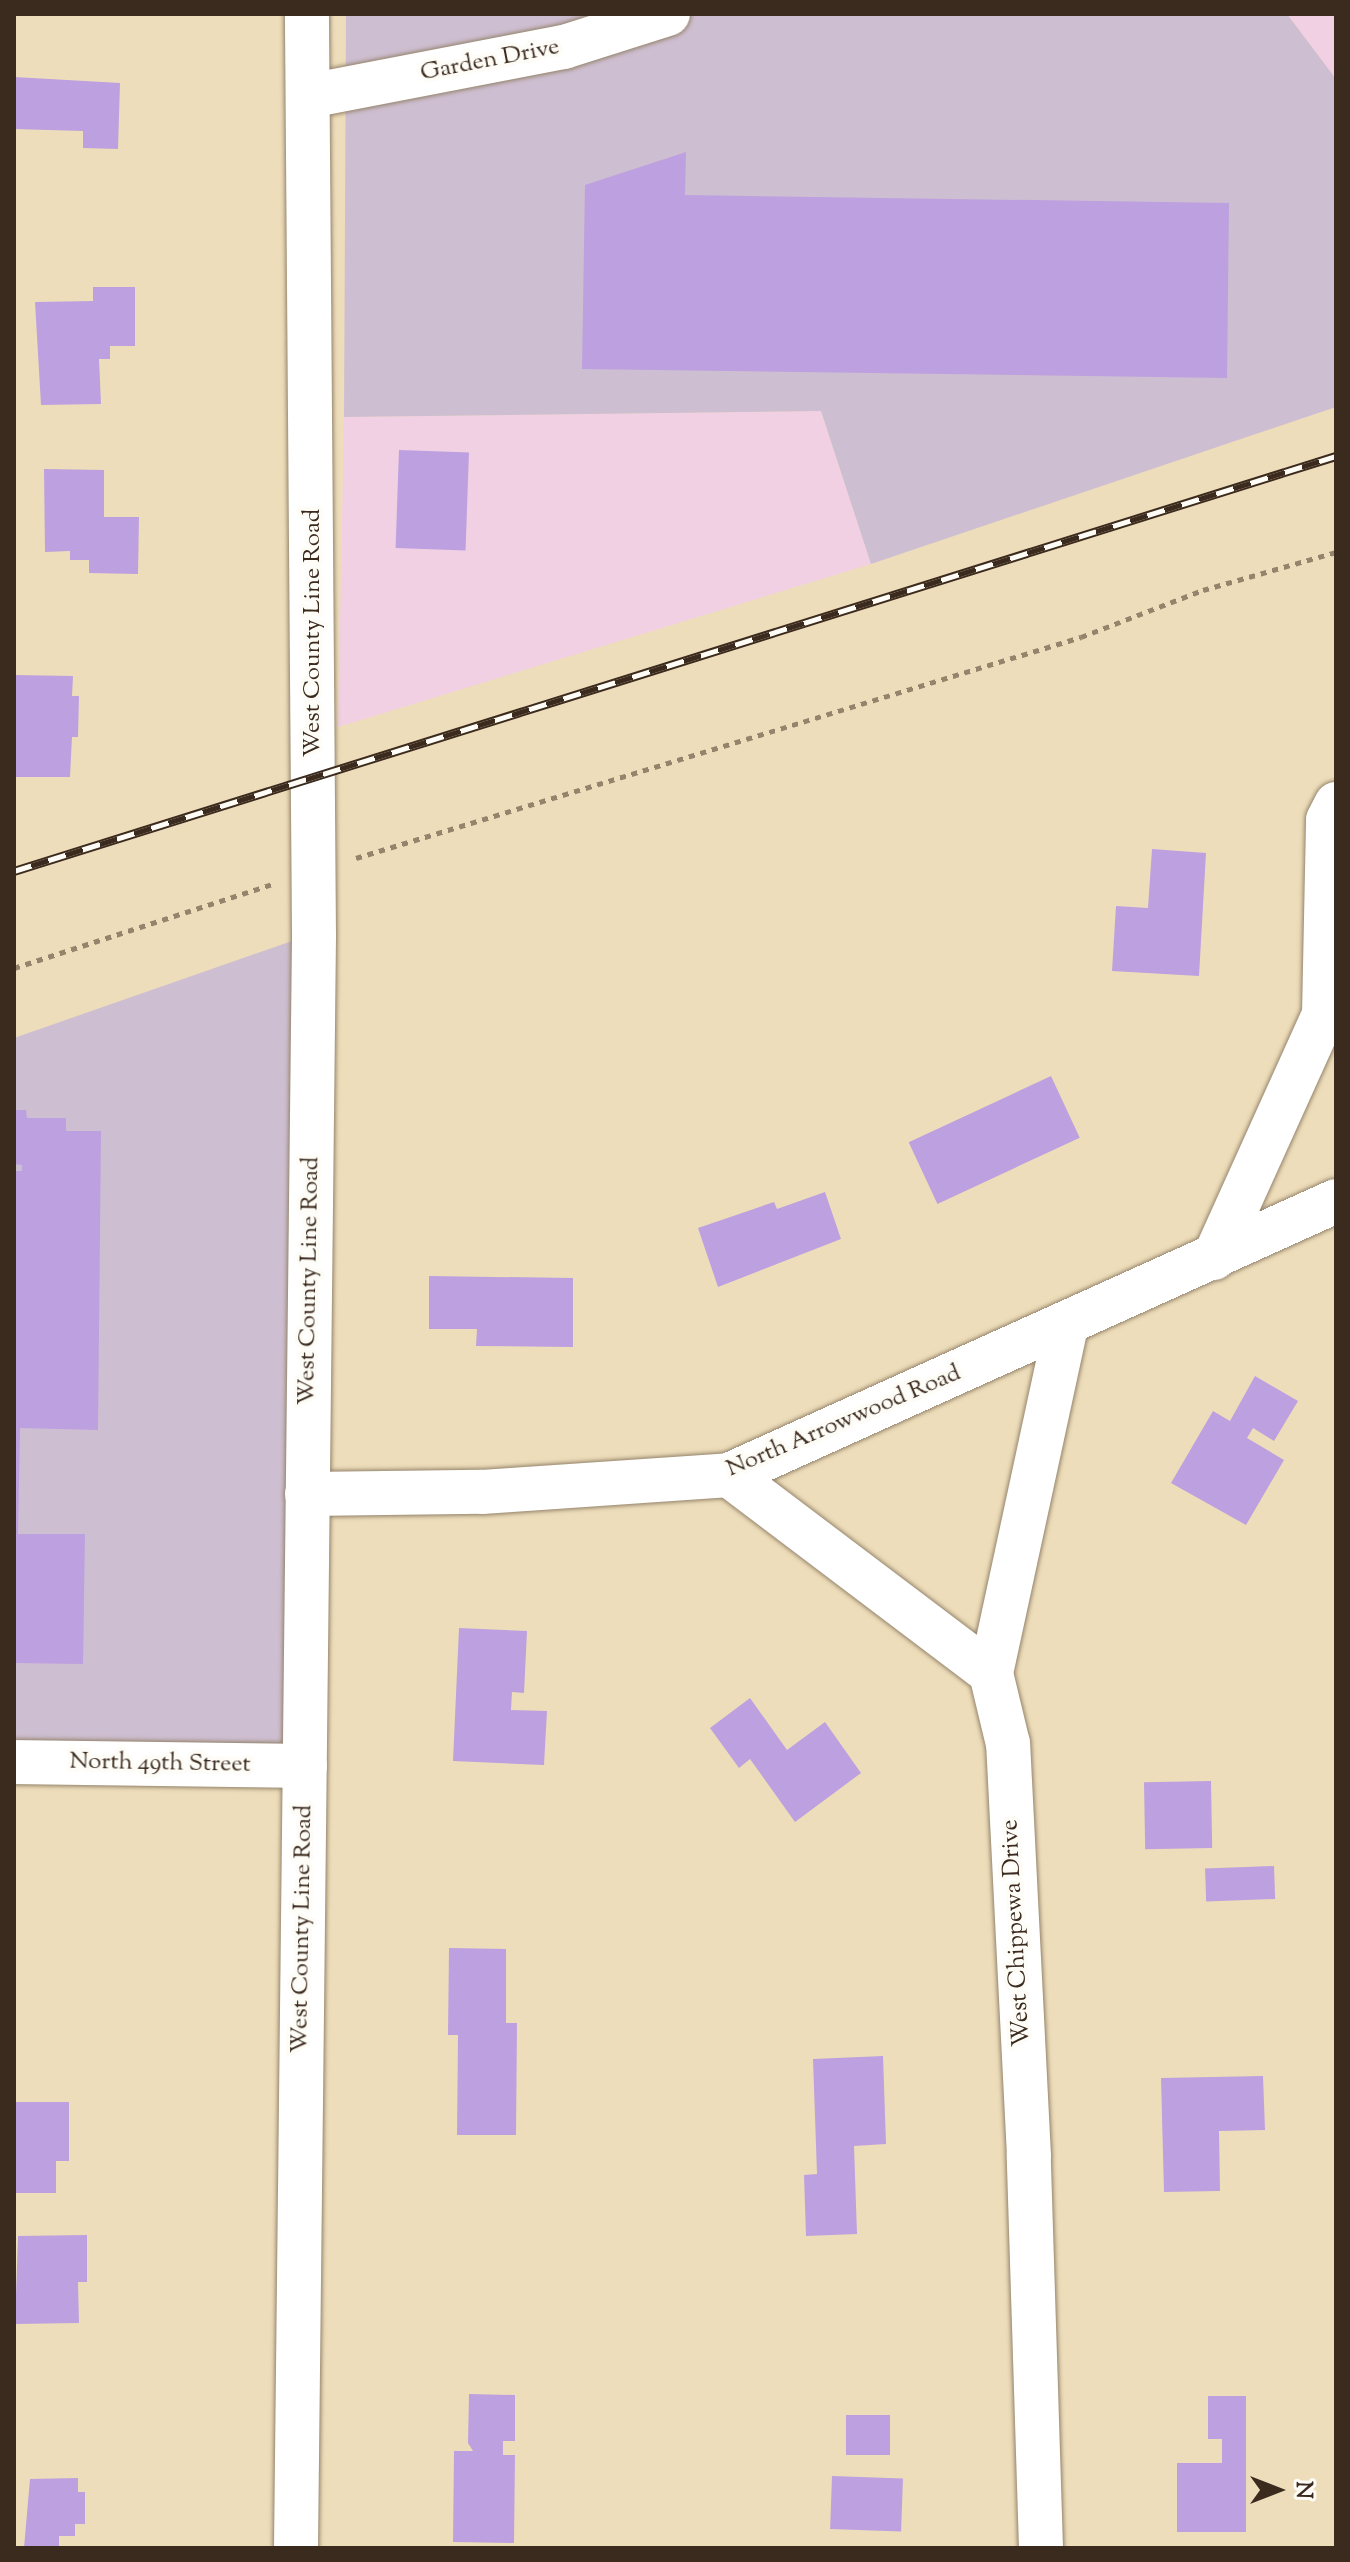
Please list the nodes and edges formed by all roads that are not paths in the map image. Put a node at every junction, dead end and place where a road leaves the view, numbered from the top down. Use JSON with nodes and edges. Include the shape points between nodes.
{"nodes":[{"id":1,"x":307,"y":14,"type":"edge"},
{"id":2,"x":668,"y":14,"type":"edge"},
{"id":3,"x":309,"y":96,"type":"junction"},
{"id":4,"x":1336,"y":804,"type":"edge"},
{"id":5,"x":1330,"y":1023,"type":"edge"},
{"id":6,"x":1336,"y":1201,"type":"edge"},
{"id":7,"x":1214,"y":1258,"type":"junction"},
{"id":8,"x":1066,"y":1327,"type":"junction"},
{"id":9,"x":729,"y":1475,"type":"junction"},
{"id":10,"x":307,"y":1494,"type":"junction"},
{"id":11,"x":991,"y":1673,"type":"junction"},
{"id":12,"x":14,"y":1762,"type":"edge"},
{"id":13,"x":305,"y":1766,"type":"junction"},
{"id":14,"x":296,"y":2548,"type":"edge"},
{"id":15,"x":1041,"y":2548,"type":"edge"}],
"edges":[{"from":1,"to":3,"type":"street","name":"West County Line Road"},
{"from":2,"to":3,"type":"street","name":"Garden Drive","via":[[564,47]]},
{"from":3,"to":10,"type":"street","name":"West County Line Road","via":[[315,616]]},
{"from":4,"to":5,"type":"street","via":[[1328,820]]},
{"from":5,"to":7,"type":"street"},
{"from":6,"to":7,"type":"street","name":"North Arrowwood Road"},
{"from":7,"to":8,"type":"street","name":"North Arrowwood Road"},
{"from":8,"to":9,"type":"street","name":"North Arrowwood Road"},
{"from":8,"to":11,"type":"street","name":"West Chippewa Drive"},
{"from":9,"to":10,"type":"street","name":"North Arrowwood Road","via":[[482,1492]]},
{"from":9,"to":11,"type":"street"},
{"from":10,"to":13,"type":"street","name":"West County Line Road"},
{"from":11,"to":15,"type":"street","name":"West Chippewa Drive","via":[[1008,1744],[1029,2156]]},
{"from":12,"to":13,"type":"street","name":"North 49th Street"},
{"from":13,"to":14,"type":"street","name":"West County Line Road"}]}
